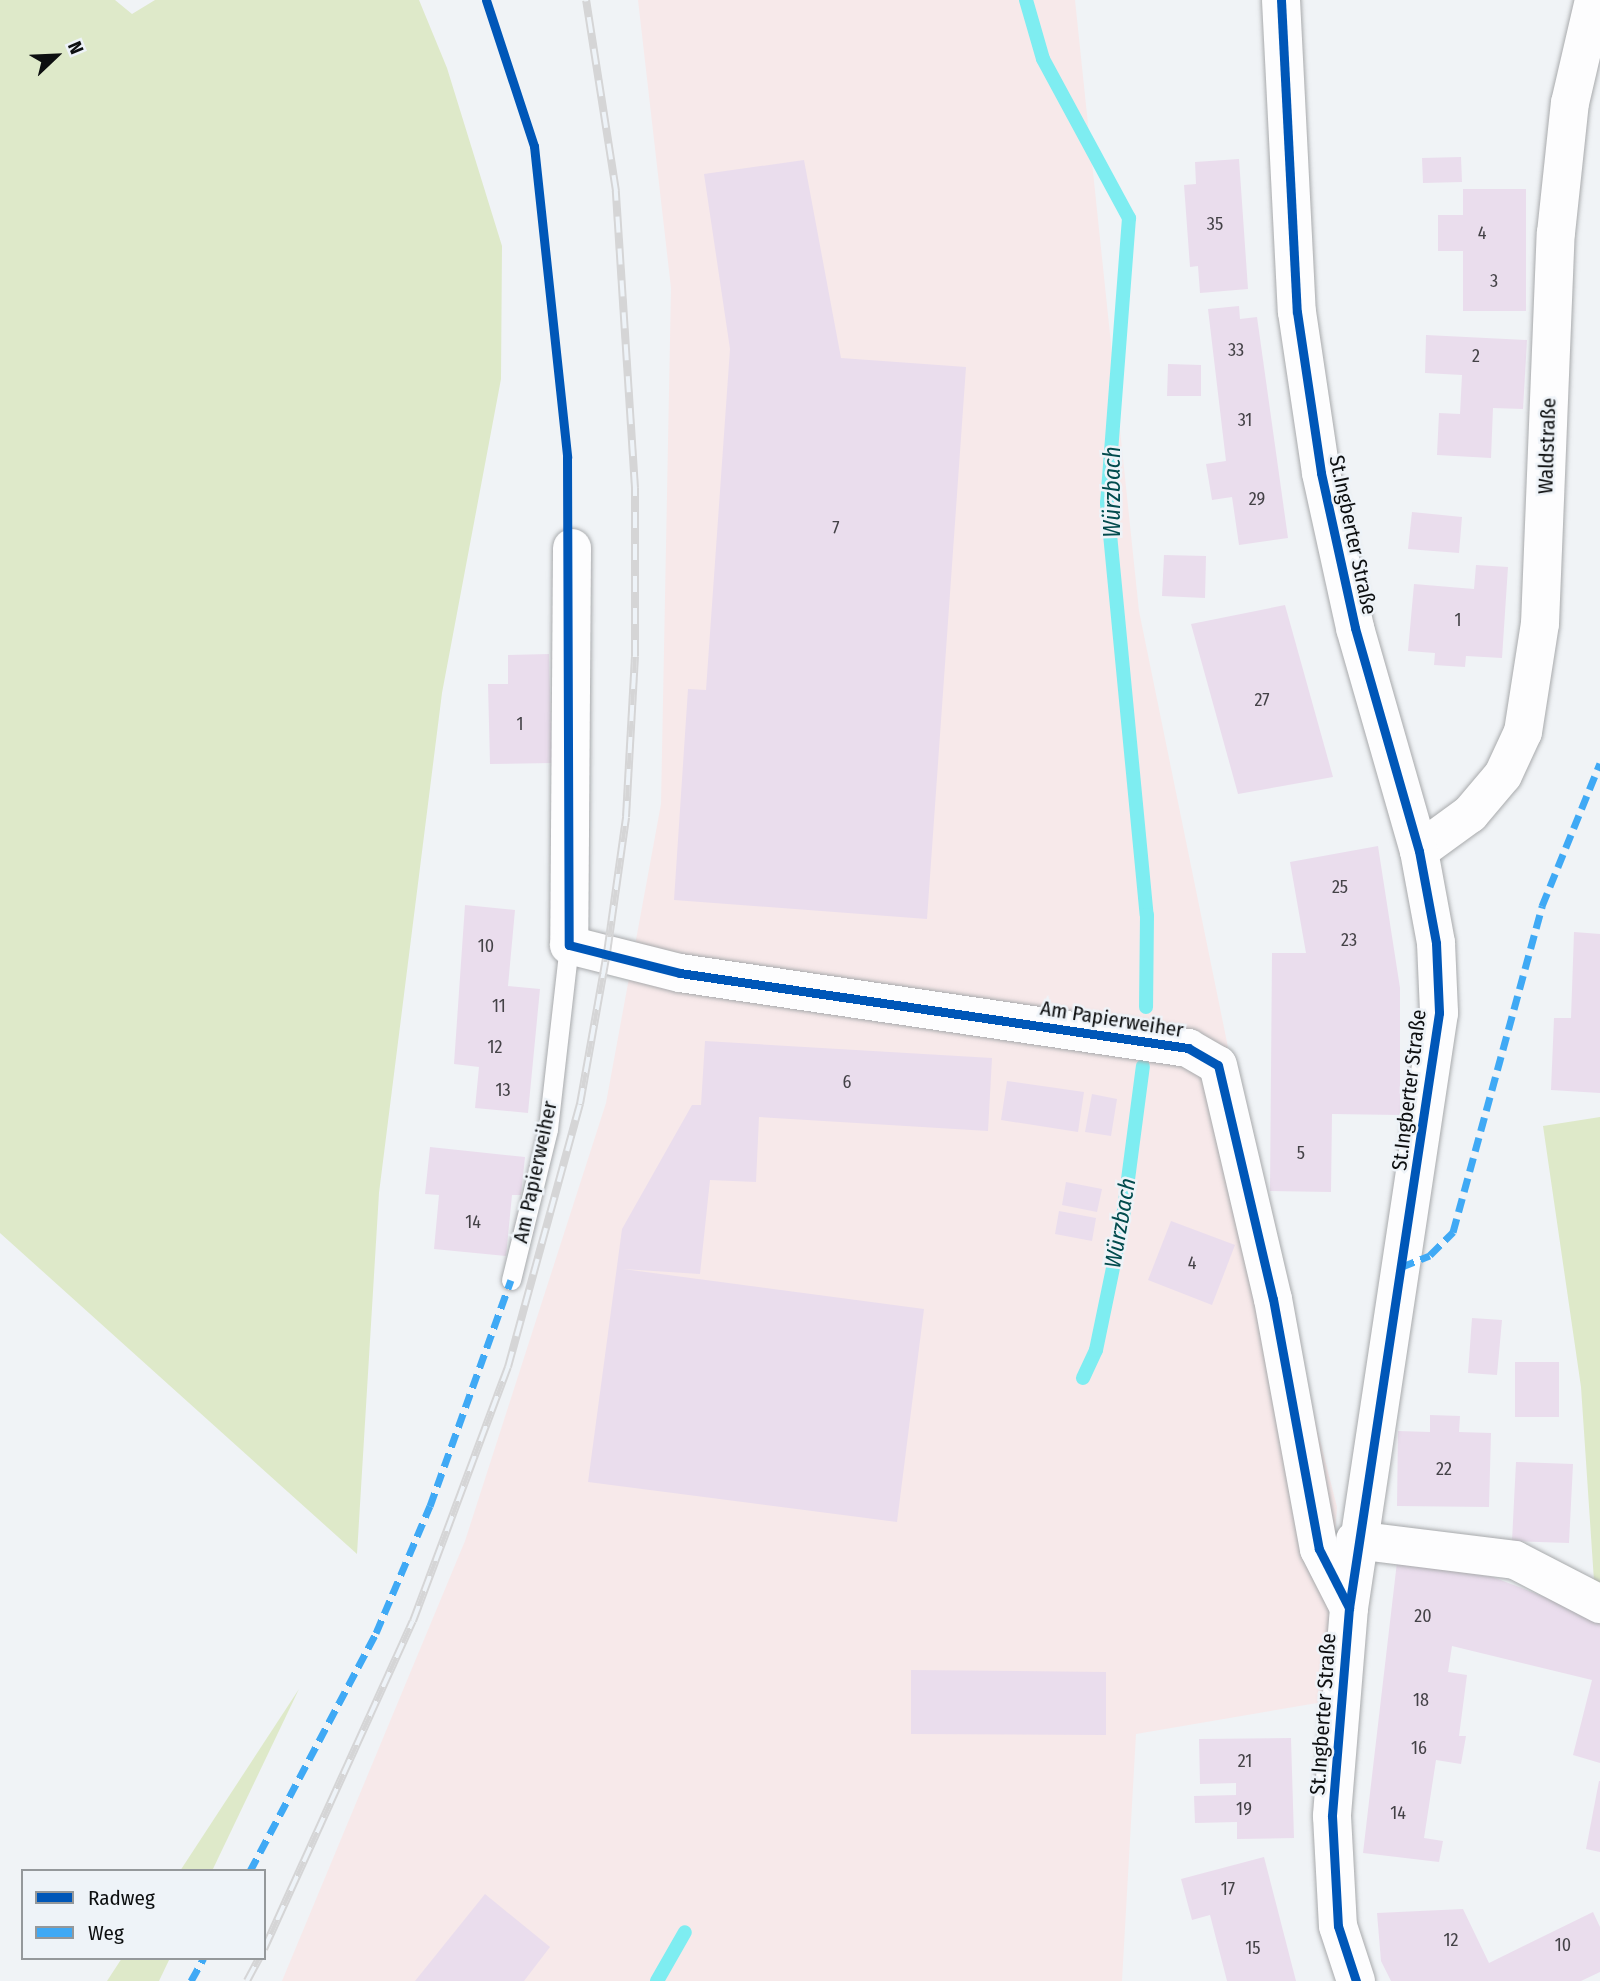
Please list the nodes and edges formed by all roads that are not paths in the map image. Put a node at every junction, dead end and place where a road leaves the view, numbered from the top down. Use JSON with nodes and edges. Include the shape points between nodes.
{"nodes":[{"id":1,"x":1281,"y":0,"type":"edge"},
{"id":2,"x":1594,"y":0,"type":"edge"},
{"id":3,"x":572,"y":548,"type":"dead end"},
{"id":4,"x":1419,"y":851,"type":"junction"},
{"id":5,"x":569,"y":945,"type":"junction"},
{"id":6,"x":511,"y":1280,"type":"dead end"},
{"id":7,"x":1355,"y":1540,"type":"junction"},
{"id":8,"x":1600,"y":1604,"type":"edge"},
{"id":9,"x":1349,"y":1608,"type":"junction"},
{"id":10,"x":1356,"y":1981,"type":"edge"}],
"edges":[{"from":1,"to":4,"type":"street","name":"St.Ingberter Straße","via":[[1297,313],[1321,473],[1355,628]]},
{"from":2,"to":4,"type":"street","name":"Waldstraße","via":[[1570,103],[1556,233],[1540,624],[1523,732],[1503,775],[1470,814]]},
{"from":3,"to":5,"type":"street"},
{"from":4,"to":7,"type":"street","name":"St.Ingberter Straße","via":[[1436,943],[1439,1013]]},
{"from":5,"to":6,"type":"lane","name":"Am Papierweiher","via":[[548,1129]]},
{"from":5,"to":9,"type":"street","name":"Am Papierweiher","via":[[680,973],[1149,1042],[1205,1054],[1218,1065],[1273,1298],[1319,1549]]},
{"from":7,"to":8,"type":"street","via":[[1515,1560]]},
{"from":7,"to":9,"type":"street","name":"St.Ingberter Straße"},
{"from":9,"to":10,"type":"street","name":"St.Ingberter Straße","via":[[1332,1816],[1338,1926]]}]}
